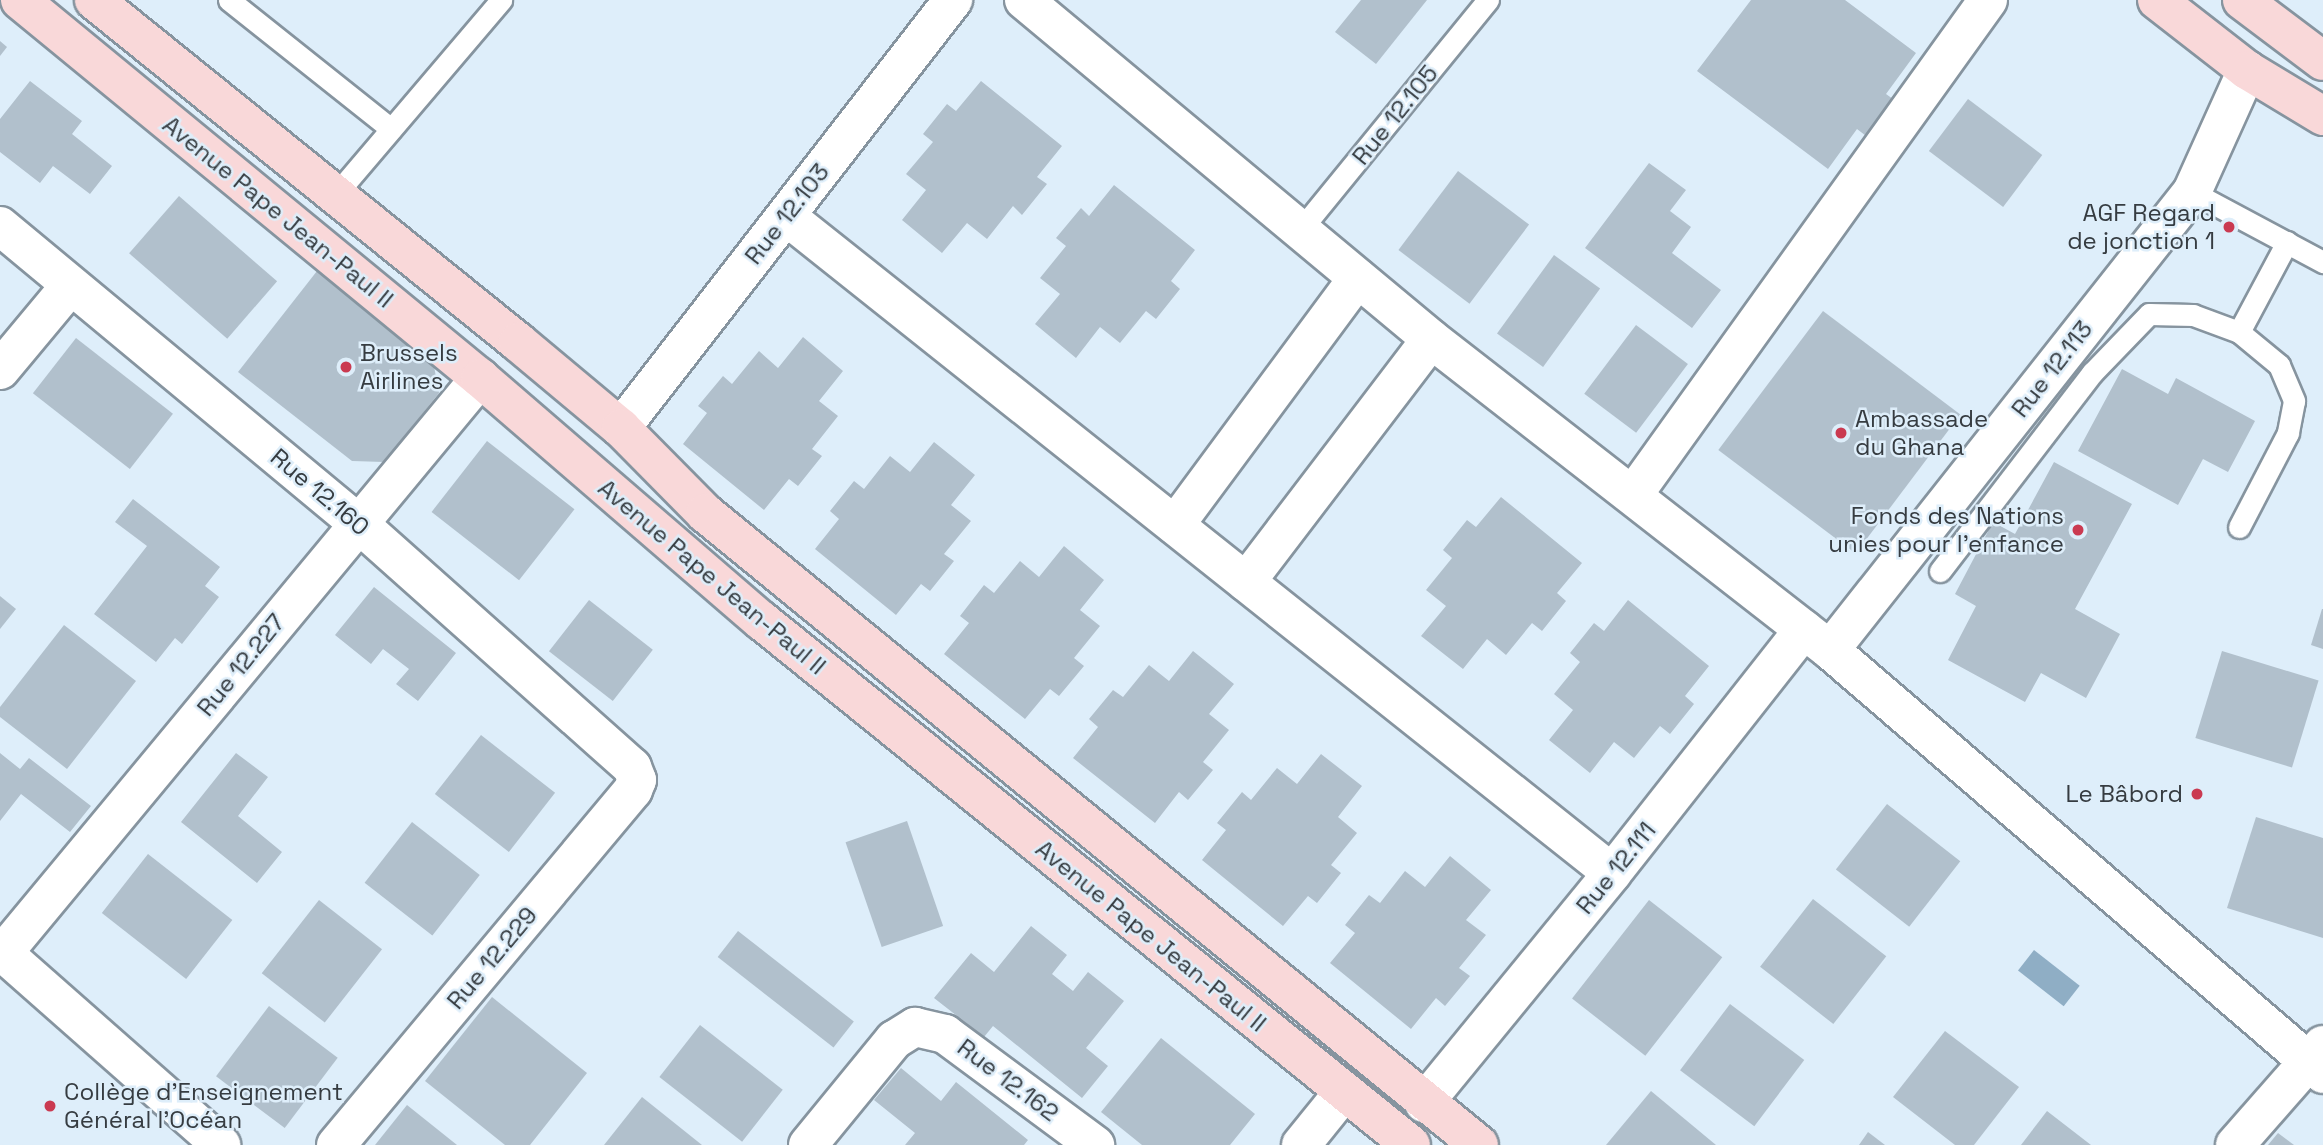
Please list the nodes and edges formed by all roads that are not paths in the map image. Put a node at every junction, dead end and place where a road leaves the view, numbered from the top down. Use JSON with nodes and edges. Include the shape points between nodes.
{"nodes":[{"id":1,"x":20,"y":0,"type":"edge"},
{"id":2,"x":94,"y":0,"type":"edge"},
{"id":3,"x":229,"y":0,"type":"edge"},
{"id":4,"x":501,"y":0,"type":"edge"},
{"id":5,"x":953,"y":0,"type":"edge"},
{"id":6,"x":1024,"y":0,"type":"edge"},
{"id":7,"x":1489,"y":0,"type":"edge"},
{"id":8,"x":1988,"y":0,"type":"edge"},
{"id":9,"x":2157,"y":0,"type":"edge"},
{"id":10,"x":2242,"y":0,"type":"edge"},
{"id":11,"x":2323,"y":61,"type":"edge"},
{"id":12,"x":2248,"y":70,"type":"junction"},
{"id":13,"x":2323,"y":116,"type":"edge"},
{"id":14,"x":391,"y":129,"type":"junction"},
{"id":15,"x":2192,"y":192,"type":"junction"},
{"id":16,"x":336,"y":194,"type":"junction"},
{"id":17,"x":786,"y":216,"type":"junction"},
{"id":18,"x":0,"y":226,"type":"edge"},
{"id":19,"x":1301,"y":229,"type":"junction"},
{"id":20,"x":2287,"y":242,"type":"junction"},
{"id":21,"x":2323,"y":262,"type":"edge"},
{"id":22,"x":1359,"y":278,"type":"junction"},
{"id":23,"x":70,"y":286,"type":"junction"},
{"id":24,"x":2239,"y":332,"type":"junction"},
{"id":25,"x":1431,"y":339,"type":"junction"},
{"id":26,"x":0,"y":370,"type":"edge"},
{"id":27,"x":480,"y":378,"type":"junction"},
{"id":28,"x":621,"y":428,"type":"junction"},
{"id":29,"x":1633,"y":495,"type":"junction"},
{"id":30,"x":358,"y":523,"type":"junction"},
{"id":31,"x":1175,"y":525,"type":"junction"},
{"id":32,"x":2239,"y":527,"type":"dead end"},
{"id":33,"x":1940,"y":571,"type":"dead end"},
{"id":34,"x":1246,"y":582,"type":"junction"},
{"id":35,"x":1817,"y":640,"type":"junction"},
{"id":36,"x":632,"y":767,"type":"joint"},
{"id":37,"x":1612,"y":873,"type":"junction"},
{"id":38,"x":2,"y":951,"type":"edge"},
{"id":39,"x":2318,"y":1060,"type":"edge"},
{"id":40,"x":1343,"y":1093,"type":"junction"},
{"id":41,"x":1424,"y":1103,"type":"junction"},
{"id":42,"x":221,"y":1145,"type":"edge"},
{"id":43,"x":336,"y":1145,"type":"edge"},
{"id":44,"x":808,"y":1145,"type":"edge"},
{"id":45,"x":1095,"y":1145,"type":"edge"},
{"id":46,"x":1301,"y":1145,"type":"edge"},
{"id":47,"x":1411,"y":1145,"type":"edge"},
{"id":48,"x":1479,"y":1145,"type":"edge"},
{"id":49,"x":2235,"y":1145,"type":"edge"}],
"edges":[{"from":1,"to":27,"type":"main road","name":"Avenue Pape Jean-Paul II"},
{"from":2,"to":16,"type":"main road","name":"Avenue Pape Jean-Paul II"},
{"from":3,"to":14,"type":"lane"},
{"from":4,"to":14,"type":"lane"},
{"from":5,"to":17,"type":"street","name":"Rue 12.103"},
{"from":6,"to":19,"type":"street"},
{"from":7,"to":19,"type":"lane","name":"Rue 12.105"},
{"from":8,"to":29,"type":"street"},
{"from":9,"to":12,"type":"main road"},
{"from":10,"to":11,"type":"main road"},
{"from":12,"to":13,"type":"main road"},
{"from":12,"to":15,"type":"street","name":"Rue 12.113"},
{"from":14,"to":16,"type":"lane"},
{"from":15,"to":20,"type":"lane"},
{"from":15,"to":35,"type":"street","name":"Rue 12.113"},
{"from":16,"to":28,"type":"main road","name":"Avenue Pape Jean-Paul II"},
{"from":17,"to":28,"type":"street","name":"Rue 12.103"},
{"from":17,"to":31,"type":"street"},
{"from":18,"to":23,"type":"street","name":"Rue 12.160"},
{"from":19,"to":22,"type":"street"},
{"from":20,"to":21,"type":"lane"},
{"from":20,"to":24,"type":"lane"},
{"from":22,"to":25,"type":"street"},
{"from":22,"to":31,"type":"street"},
{"from":23,"to":26,"type":"street"},
{"from":23,"to":30,"type":"street","name":"Rue 12.160"},
{"from":24,"to":32,"type":"lane","via":[[2280,365],[2294,401],[2288,433]]},
{"from":24,"to":33,"type":"lane","via":[[2193,315],[2149,314],[2092,373]]},
{"from":25,"to":29,"type":"street"},
{"from":25,"to":34,"type":"street"},
{"from":27,"to":30,"type":"street","name":"Rue 12.227"},
{"from":27,"to":40,"type":"main road","name":"Avenue Pape Jean-Paul II","via":[[762,621]]},
{"from":28,"to":41,"type":"main road","name":"Avenue Pape Jean-Paul II","via":[[705,513]]},
{"from":29,"to":35,"type":"street"},
{"from":30,"to":36,"type":"street","name":"Rue 12.160"},
{"from":30,"to":38,"type":"street","name":"Rue 12.227"},
{"from":31,"to":34,"type":"street"},
{"from":34,"to":37,"type":"street"},
{"from":35,"to":37,"type":"street","name":"Rue 12.111"},
{"from":35,"to":39,"type":"street"},
{"from":36,"to":43,"type":"street","name":"Rue 12.229","via":[[637,780],[633,790]]},
{"from":37,"to":41,"type":"street","name":"Rue 12.111"},
{"from":38,"to":42,"type":"street"},
{"from":39,"to":49,"type":"street"},
{"from":40,"to":46,"type":"street"},
{"from":40,"to":47,"type":"main road","name":"Avenue Pape Jean-Paul II"},
{"from":41,"to":48,"type":"main road","name":"Avenue Pape Jean-Paul II"},
{"from":44,"to":45,"type":"street","name":"Rue 12.162","via":[[894,1040],[915,1027],[945,1034]]}]}
